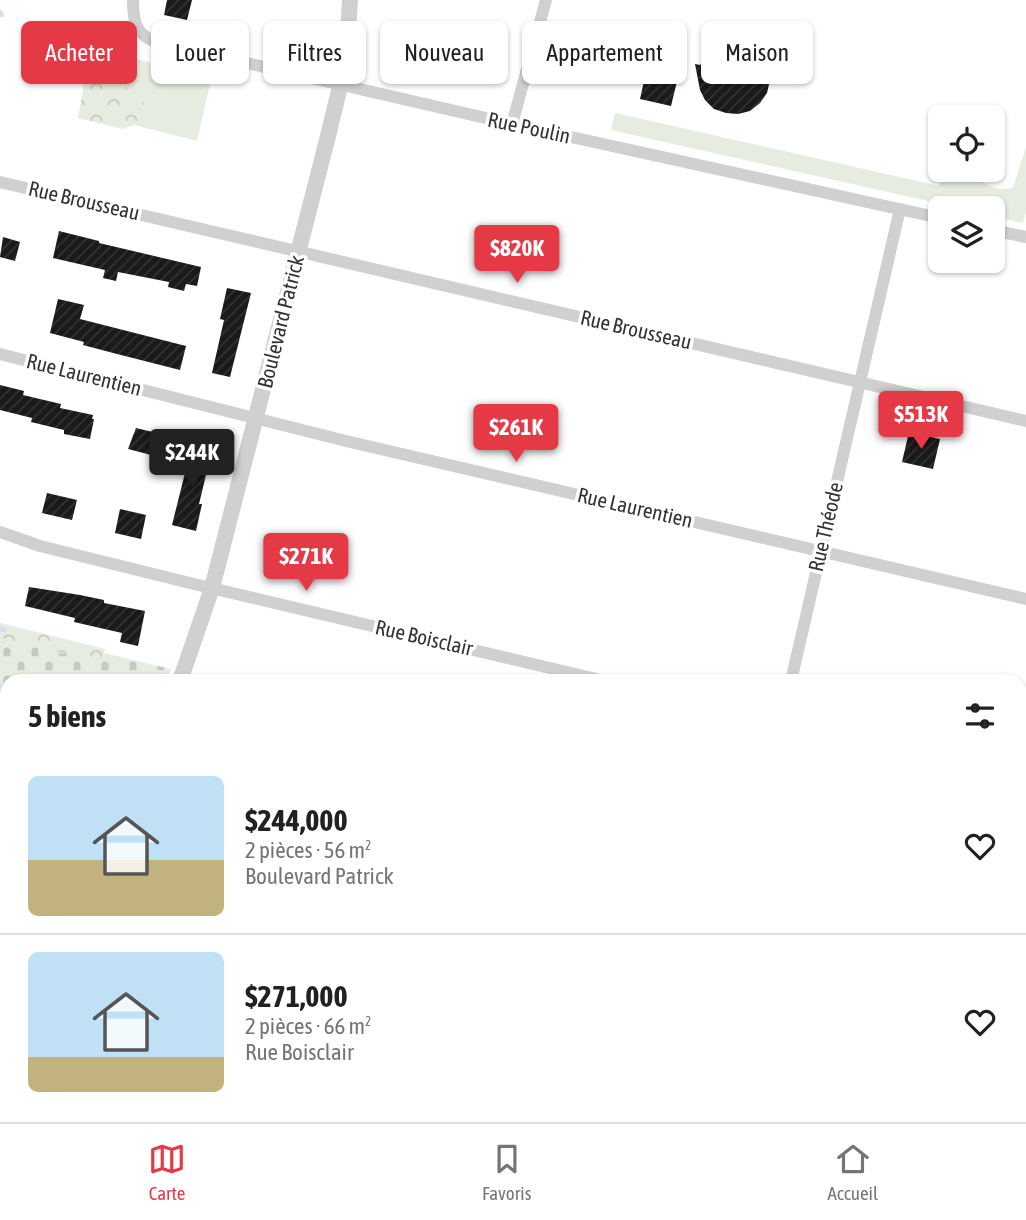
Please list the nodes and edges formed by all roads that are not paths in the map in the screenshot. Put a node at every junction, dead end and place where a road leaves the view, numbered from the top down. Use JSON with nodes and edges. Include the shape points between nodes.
{"nodes":[{"id":1,"x":133,"y":0,"type":"edge"},
{"id":2,"x":350,"y":0,"type":"edge"},
{"id":3,"x":546,"y":0,"type":"edge"},
{"id":4,"x":340,"y":85,"type":"junction"},
{"id":5,"x":512,"y":124,"type":"junction"},
{"id":6,"x":0,"y":182,"type":"edge"},
{"id":7,"x":900,"y":209,"type":"junction"},
{"id":8,"x":928,"y":215,"type":"edge"},
{"id":9,"x":1005,"y":233,"type":"edge"},
{"id":10,"x":1026,"y":237,"type":"edge"},
{"id":11,"x":299,"y":250,"type":"junction"},
{"id":12,"x":0,"y":354,"type":"edge"},
{"id":13,"x":859,"y":382,"type":"junction"},
{"id":14,"x":256,"y":420,"type":"junction"},
{"id":15,"x":1026,"y":421,"type":"edge"},
{"id":16,"x":0,"y":533,"type":"edge"},
{"id":17,"x":821,"y":551,"type":"junction"},
{"id":18,"x":212,"y":588,"type":"junction"},
{"id":19,"x":1026,"y":599,"type":"edge"},
{"id":20,"x":182,"y":674,"type":"edge"},
{"id":21,"x":575,"y":674,"type":"edge"},
{"id":22,"x":793,"y":674,"type":"edge"}],
"edges":[{"from":1,"to":4,"type":"street","name":"Rue Poulin","via":[[139,32],[150,40]]},
{"from":2,"to":4,"type":"street","name":"Boulevard Patrick"},
{"from":3,"to":5,"type":"street"},
{"from":4,"to":5,"type":"street","name":"Rue Poulin"},
{"from":4,"to":11,"type":"street","name":"Boulevard Patrick"},
{"from":5,"to":7,"type":"street","name":"Rue Poulin"},
{"from":6,"to":11,"type":"street","name":"Rue Brousseau"},
{"from":7,"to":8,"type":"street","name":"Rue Poulin"},
{"from":7,"to":13,"type":"street","name":"Rue Théode"},
{"from":9,"to":10,"type":"street"},
{"from":11,"to":13,"type":"street","name":"Rue Brousseau"},
{"from":11,"to":14,"type":"street","name":"Boulevard Patrick"},
{"from":12,"to":14,"type":"street","name":"Rue Laurentien"},
{"from":13,"to":15,"type":"street","name":"Rue Brousseau"},
{"from":13,"to":17,"type":"street","name":"Rue Théode"},
{"from":14,"to":17,"type":"street","name":"Rue Laurentien"},
{"from":14,"to":18,"type":"street","name":"Boulevard Patrick"},
{"from":16,"to":18,"type":"street","name":"Rue Boisclair"},
{"from":17,"to":19,"type":"street","name":"Rue Laurentien"},
{"from":17,"to":22,"type":"street","name":"Rue Théode"},
{"from":18,"to":20,"type":"street","name":"Boulevard Patrick"},
{"from":18,"to":21,"type":"street","name":"Rue Boisclair"}]}
